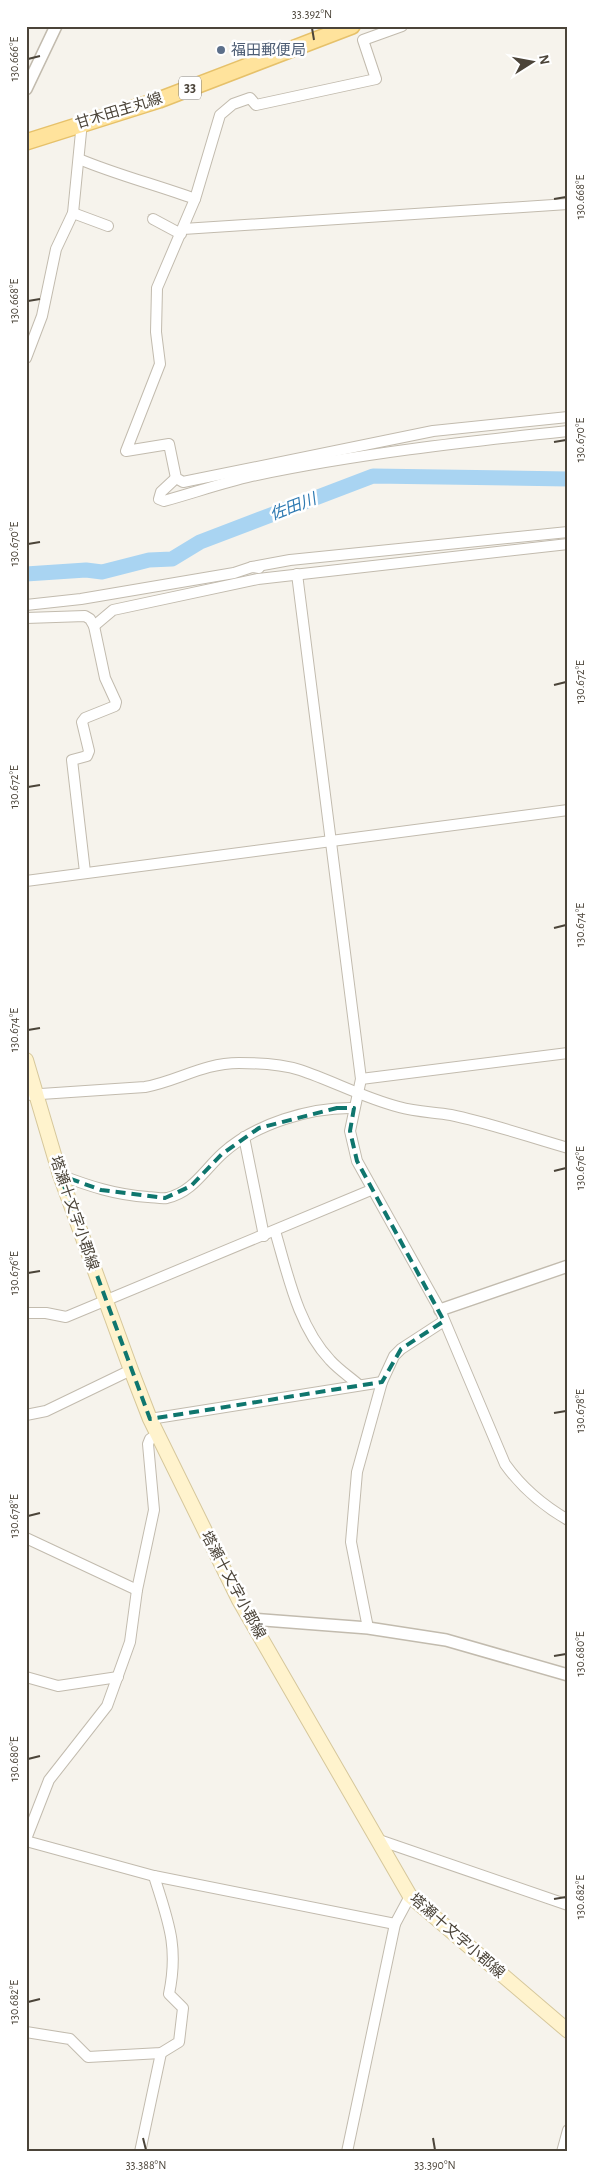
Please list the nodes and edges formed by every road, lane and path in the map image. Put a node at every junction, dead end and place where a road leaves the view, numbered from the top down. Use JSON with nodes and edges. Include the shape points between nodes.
{"nodes":[{"id":1,"x":56,"y":26,"type":"edge"},
{"id":2,"x":352,"y":26,"type":"edge"},
{"id":3,"x":402,"y":26,"type":"edge"},
{"id":4,"x":26,"y":89,"type":"edge"},
{"id":5,"x":82,"y":122,"type":"junction"},
{"id":6,"x":26,"y":142,"type":"edge"},
{"id":7,"x":79,"y":159,"type":"junction"},
{"id":8,"x":195,"y":199,"type":"junction"},
{"id":9,"x":568,"y":204,"type":"edge"},
{"id":10,"x":73,"y":213,"type":"junction"},
{"id":11,"x":153,"y":219,"type":"dead end"},
{"id":12,"x":108,"y":226,"type":"dead end"},
{"id":13,"x":182,"y":232,"type":"junction"},
{"id":14,"x":26,"y":358,"type":"edge"},
{"id":15,"x":568,"y":418,"type":"edge"},
{"id":16,"x":568,"y":431,"type":"edge"},
{"id":17,"x":176,"y":478,"type":"junction"},
{"id":18,"x":568,"y":532,"type":"edge"},
{"id":19,"x":568,"y":544,"type":"edge"},
{"id":20,"x":252,"y":568,"type":"junction"},
{"id":21,"x":297,"y":574,"type":"junction"},
{"id":22,"x":26,"y":604,"type":"edge"},
{"id":23,"x":26,"y":618,"type":"edge"},
{"id":24,"x":94,"y":626,"type":"junction"},
{"id":25,"x":568,"y":810,"type":"edge"},
{"id":26,"x":332,"y":841,"type":"junction"},
{"id":27,"x":85,"y":872,"type":"junction"},
{"id":28,"x":26,"y":881,"type":"edge"},
{"id":29,"x":568,"y":1053,"type":"edge"},
{"id":30,"x":26,"y":1060,"type":"edge"},
{"id":31,"x":361,"y":1079,"type":"junction"},
{"id":32,"x":30,"y":1094,"type":"edge"},
{"id":33,"x":358,"y":1095,"type":"junction"},
{"id":34,"x":354,"y":1108,"type":"junction"},
{"id":35,"x":244,"y":1137,"type":"junction"},
{"id":36,"x":568,"y":1148,"type":"edge"},
{"id":37,"x":60,"y":1174,"type":"junction"},
{"id":38,"x":372,"y":1190,"type":"junction"},
{"id":39,"x":275,"y":1231,"type":"junction"},
{"id":40,"x":264,"y":1236,"type":"junction"},
{"id":41,"x":568,"y":1266,"type":"edge"},
{"id":42,"x":106,"y":1302,"type":"junction"},
{"id":43,"x":440,"y":1310,"type":"junction"},
{"id":44,"x":26,"y":1314,"type":"edge"},
{"id":45,"x":444,"y":1321,"type":"junction"},
{"id":46,"x":131,"y":1370,"type":"junction"},
{"id":47,"x":382,"y":1382,"type":"junction"},
{"id":48,"x":360,"y":1385,"type":"junction"},
{"id":49,"x":26,"y":1415,"type":"edge"},
{"id":50,"x":150,"y":1419,"type":"junction"},
{"id":51,"x":158,"y":1434,"type":"junction"},
{"id":52,"x":568,"y":1520,"type":"edge"},
{"id":53,"x":26,"y":1538,"type":"edge"},
{"id":54,"x":137,"y":1590,"type":"junction"},
{"id":55,"x":251,"y":1619,"type":"junction"},
{"id":56,"x":368,"y":1628,"type":"junction"},
{"id":57,"x":568,"y":1675,"type":"edge"},
{"id":58,"x":26,"y":1677,"type":"edge"},
{"id":59,"x":118,"y":1678,"type":"junction"},
{"id":60,"x":375,"y":1838,"type":"junction"},
{"id":61,"x":26,"y":1840,"type":"edge"},
{"id":62,"x":154,"y":1876,"type":"junction"},
{"id":63,"x":410,"y":1896,"type":"junction"},
{"id":64,"x":568,"y":1905,"type":"edge"},
{"id":65,"x":395,"y":1924,"type":"junction"},
{"id":66,"x":568,"y":2031,"type":"edge"},
{"id":67,"x":26,"y":2032,"type":"edge"},
{"id":68,"x":161,"y":2053,"type":"junction"},
{"id":69,"x":568,"y":2130,"type":"edge"},
{"id":70,"x":140,"y":2152,"type":"edge"},
{"id":71,"x":347,"y":2152,"type":"edge"},
{"id":72,"x":562,"y":2152,"type":"edge"}],
"edges":[{"from":1,"to":4,"type":"street"},
{"from":2,"to":5,"type":"main road","name":"甘木田主丸線","number":"33","via":[[159,100]]},
{"from":3,"to":8,"type":"street","via":[[363,40],[376,79],[256,105],[250,98],[233,104],[220,115]]},
{"from":5,"to":6,"type":"main road","name":"甘木田主丸線","number":"33"},
{"from":5,"to":7,"type":"street"},
{"from":7,"to":8,"type":"street","via":[[116,175],[153,183]]},
{"from":7,"to":10,"type":"street"},
{"from":8,"to":13,"type":"street"},
{"from":9,"to":13,"type":"street"},
{"from":10,"to":12,"type":"street"},
{"from":10,"to":14,"type":"street","via":[[56,249],[42,316]]},
{"from":11,"to":13,"type":"street"},
{"from":13,"to":17,"type":"street","via":[[157,288],[156,332],[160,364],[125,449],[169,444]]},
{"from":15,"to":17,"type":"street","via":[[433,431],[183,482]]},
{"from":16,"to":17,"type":"street","via":[[469,440],[372,455],[251,476],[159,500],[161,492]]},
{"from":18,"to":20,"type":"street","via":[[290,560]]},
{"from":19,"to":21,"type":"street"},
{"from":20,"to":21,"type":"street"},
{"from":20,"to":22,"type":"street","via":[[81,599]]},
{"from":21,"to":24,"type":"street","via":[[258,579],[113,610]]},
{"from":21,"to":26,"type":"street"},
{"from":23,"to":24,"type":"street","via":[[85,616]]},
{"from":24,"to":27,"type":"street","via":[[105,678],[116,702],[115,706],[85,718],[82,722],[90,752],[72,760]]},
{"from":25,"to":26,"type":"street"},
{"from":26,"to":27,"type":"street"},
{"from":26,"to":31,"type":"street"},
{"from":27,"to":28,"type":"street"},
{"from":29,"to":31,"type":"street"},
{"from":30,"to":32,"type":"main road","name":"塔瀬十文字小郡線"},
{"from":31,"to":33,"type":"street"},
{"from":32,"to":33,"type":"street","via":[[145,1087],[194,1070],[238,1063],[299,1070]]},
{"from":32,"to":37,"type":"main road","name":"塔瀬十文字小郡線"},
{"from":33,"to":34,"type":"street"},
{"from":33,"to":36,"type":"street","via":[[400,1108],[452,1115]]},
{"from":34,"to":35,"type":"street","via":[[319,1110],[259,1128]]},
{"from":34,"to":38,"type":"street","via":[[351,1144]]},
{"from":35,"to":37,"type":"street","via":[[222,1154],[192,1186],[165,1198],[128,1196],[101,1190]]},
{"from":35,"to":40,"type":"street"},
{"from":37,"to":42,"type":"main road","name":"塔瀬十文字小郡線"},
{"from":38,"to":39,"type":"street"},
{"from":38,"to":43,"type":"street"},
{"from":39,"to":40,"type":"street"},
{"from":39,"to":48,"type":"street","via":[[292,1290],[311,1333],[330,1360]]},
{"from":40,"to":42,"type":"street"},
{"from":41,"to":43,"type":"street"},
{"from":42,"to":44,"type":"street","via":[[66,1317]]},
{"from":42,"to":46,"type":"main road","name":"塔瀬十文字小郡線"},
{"from":43,"to":45,"type":"street"},
{"from":45,"to":47,"type":"street","via":[[401,1349],[394,1356]]},
{"from":45,"to":52,"type":"street","via":[[505,1464],[533,1496]]},
{"from":46,"to":49,"type":"street","via":[[46,1411]]},
{"from":46,"to":50,"type":"main road","name":"塔瀬十文字小郡線"},
{"from":47,"to":48,"type":"street"},
{"from":47,"to":56,"type":"street","via":[[357,1472],[351,1542]]},
{"from":48,"to":50,"type":"street"},
{"from":50,"to":51,"type":"main road","name":"塔瀬十文字小郡線"},
{"from":51,"to":54,"type":"street","via":[[148,1444],[154,1510]]},
{"from":51,"to":55,"type":"main road","name":"塔瀬十文字小郡線"},
{"from":53,"to":54,"type":"street"},
{"from":54,"to":59,"type":"street","via":[[130,1642]]},
{"from":55,"to":56,"type":"street"},
{"from":55,"to":60,"type":"main road","name":"塔瀬十文字小郡線"},
{"from":56,"to":57,"type":"street","via":[[446,1640]]},
{"from":58,"to":59,"type":"street","via":[[58,1686]]},
{"from":59,"to":61,"type":"street","via":[[102,1713],[49,1780]]},
{"from":60,"to":63,"type":"main road","name":"塔瀬十文字小郡線"},
{"from":60,"to":64,"type":"street"},
{"from":61,"to":62,"type":"street"},
{"from":62,"to":65,"type":"street"},
{"from":62,"to":68,"type":"street","via":[[172,1938],[174,1957],[169,1994],[182,2008],[179,2042]]},
{"from":63,"to":65,"type":"street"},
{"from":63,"to":66,"type":"main road","name":"塔瀬十文字小郡線"},
{"from":65,"to":71,"type":"street"},
{"from":67,"to":68,"type":"street","via":[[70,2039],[88,2057]]},
{"from":68,"to":70,"type":"street"},
{"from":69,"to":72,"type":"street"}]}
